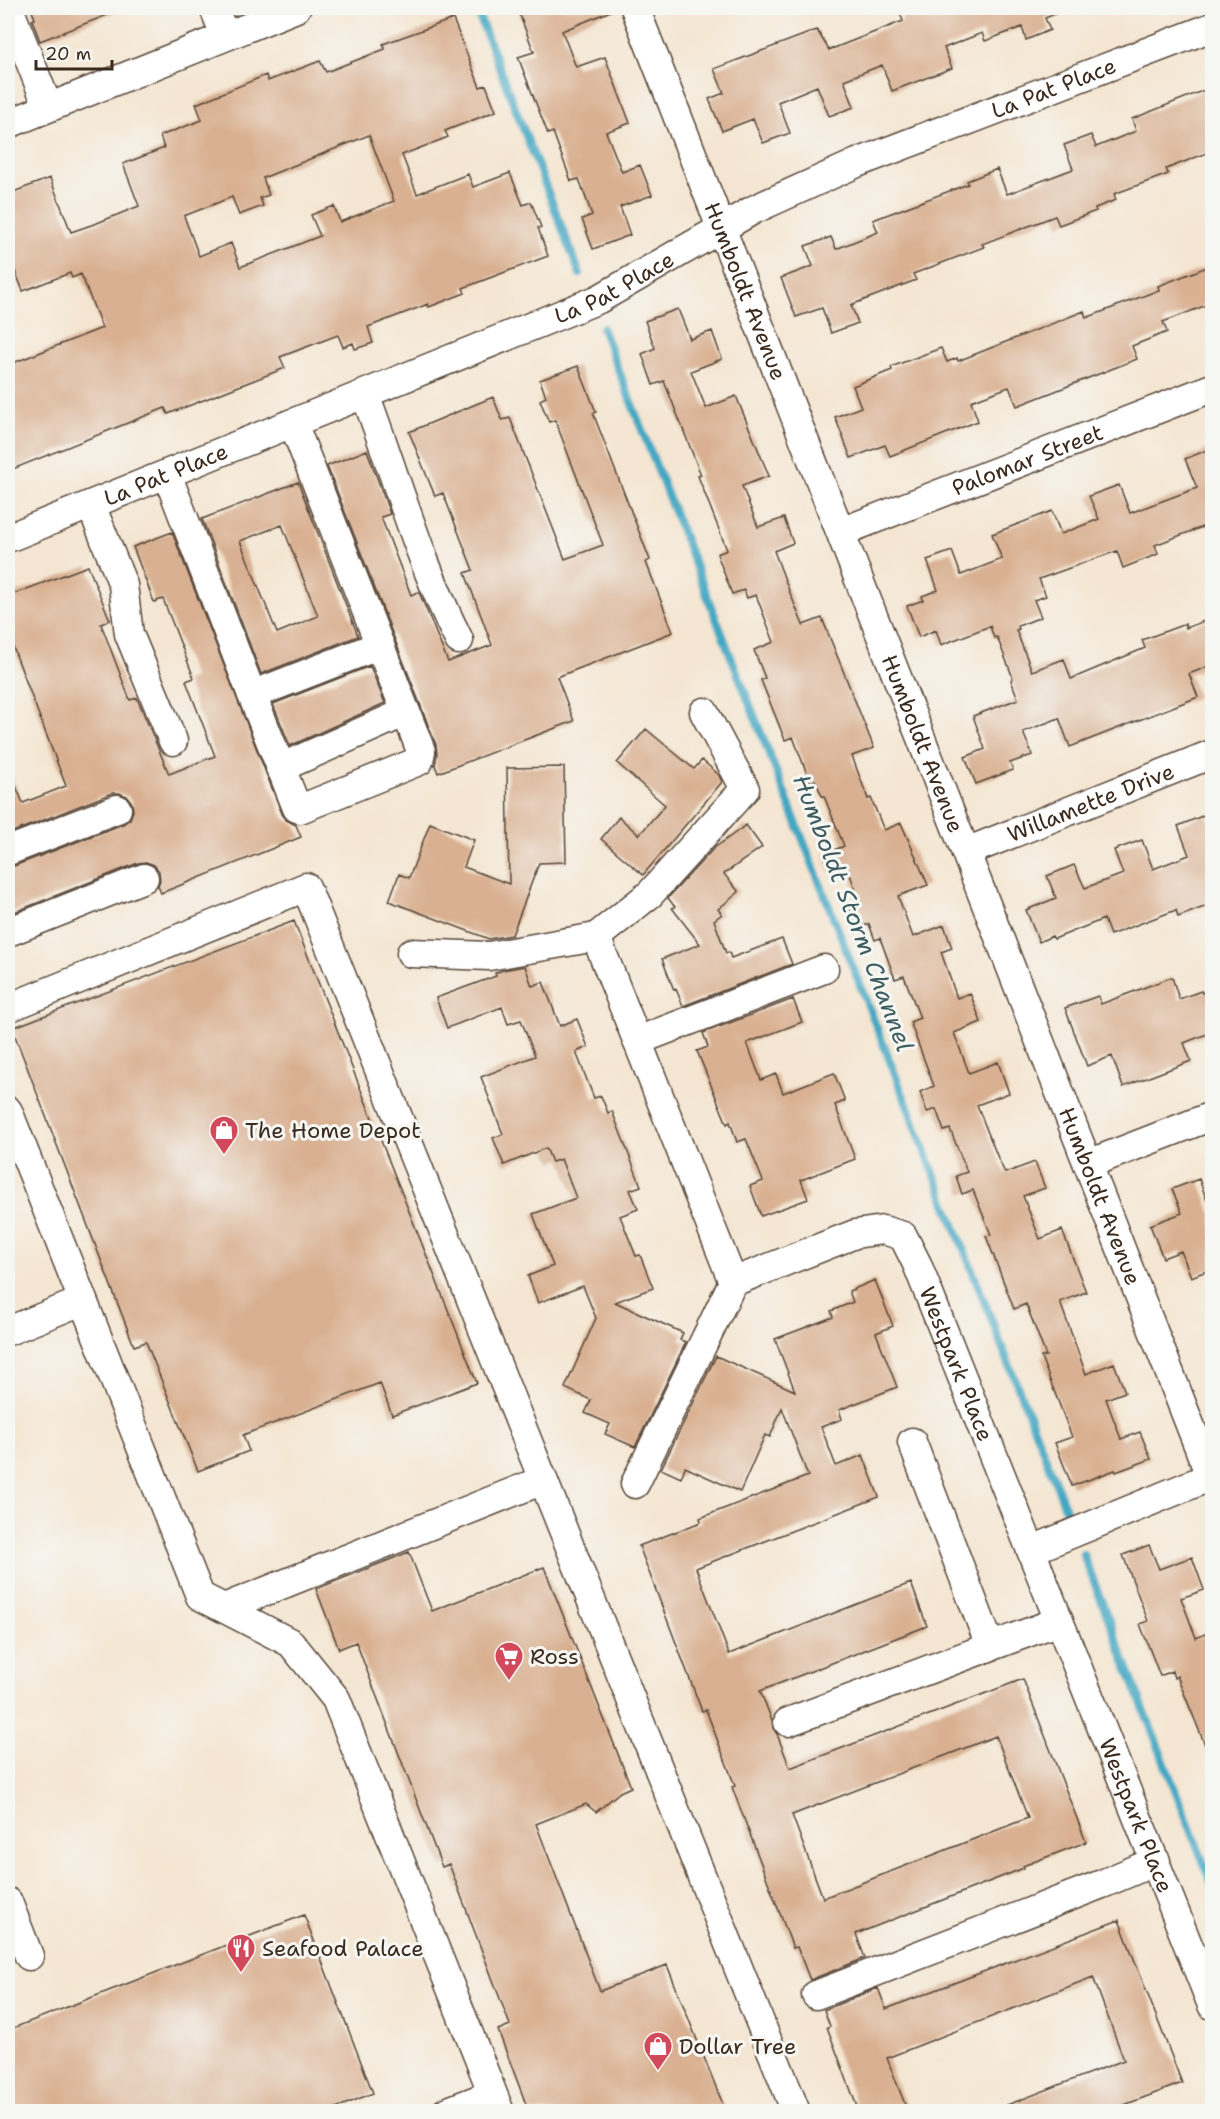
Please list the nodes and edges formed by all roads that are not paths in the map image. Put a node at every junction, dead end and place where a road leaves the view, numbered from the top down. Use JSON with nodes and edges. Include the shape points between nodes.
{"nodes":[{"id":1,"x":9,"y":8,"type":"edge"},
{"id":2,"x":214,"y":8,"type":"edge"},
{"id":3,"x":296,"y":8,"type":"edge"},
{"id":4,"x":635,"y":8,"type":"edge"},
{"id":5,"x":1212,"y":27,"type":"edge"},
{"id":6,"x":225,"y":36,"type":"junction"},
{"id":7,"x":48,"y":107,"type":"junction"},
{"id":8,"x":8,"y":124,"type":"edge"},
{"id":9,"x":721,"y":228,"type":"junction"},
{"id":10,"x":1212,"y":388,"type":"edge"},
{"id":11,"x":365,"y":394,"type":"junction"},
{"id":12,"x":293,"y":423,"type":"junction"},
{"id":13,"x":167,"y":474,"type":"junction"},
{"id":14,"x":91,"y":505,"type":"junction"},
{"id":15,"x":841,"y":532,"type":"junction"},
{"id":16,"x":8,"y":538,"type":"edge"},
{"id":17,"x":459,"y":640,"type":"dead end"},
{"id":18,"x":380,"y":645,"type":"junction"},
{"id":19,"x":252,"y":695,"type":"junction"},
{"id":20,"x":406,"y":712,"type":"junction"},
{"id":21,"x":704,"y":712,"type":"dead end"},
{"id":22,"x":173,"y":741,"type":"dead end"},
{"id":23,"x":1212,"y":754,"type":"edge"},
{"id":24,"x":280,"y":768,"type":"junction"},
{"id":25,"x":117,"y":809,"type":"dead end"},
{"id":26,"x":8,"y":851,"type":"edge"},
{"id":27,"x":966,"y":852,"type":"junction"},
{"id":28,"x":144,"y":878,"type":"dead end"},
{"id":29,"x":8,"y":932,"type":"edge"},
{"id":30,"x":596,"y":937,"type":"junction"},
{"id":31,"x":411,"y":952,"type":"dead end"},
{"id":32,"x":824,"y":969,"type":"dead end"},
{"id":33,"x":8,"y":1008,"type":"edge"},
{"id":34,"x":637,"y":1041,"type":"junction"},
{"id":35,"x":8,"y":1111,"type":"edge"},
{"id":36,"x":1212,"y":1116,"type":"edge"},
{"id":37,"x":1088,"y":1164,"type":"junction"},
{"id":38,"x":733,"y":1282,"type":"junction"},
{"id":39,"x":82,"y":1301,"type":"junction"},
{"id":40,"x":8,"y":1331,"type":"edge"},
{"id":41,"x":912,"y":1442,"type":"dead end"},
{"id":42,"x":1212,"y":1478,"type":"edge"},
{"id":43,"x":543,"y":1480,"type":"junction"},
{"id":44,"x":635,"y":1484,"type":"dead end"},
{"id":45,"x":1032,"y":1550,"type":"junction"},
{"id":46,"x":224,"y":1608,"type":"junction"},
{"id":47,"x":1059,"y":1621,"type":"junction"},
{"id":48,"x":990,"y":1646,"type":"junction"},
{"id":49,"x":788,"y":1722,"type":"dead end"},
{"id":50,"x":1156,"y":1861,"type":"junction"},
{"id":51,"x":8,"y":1902,"type":"edge"},
{"id":52,"x":29,"y":1956,"type":"dead end"},
{"id":53,"x":816,"y":1995,"type":"dead end"},
{"id":54,"x":1212,"y":2005,"type":"edge"},
{"id":55,"x":496,"y":2103,"type":"edge"},
{"id":56,"x":446,"y":2112,"type":"edge"},
{"id":57,"x":796,"y":2112,"type":"edge"}],
"edges":[{"from":1,"to":7,"type":"street"},
{"from":2,"to":6,"type":"street"},
{"from":3,"to":6,"type":"street"},
{"from":4,"to":9,"type":"street","name":"Humboldt Avenue"},
{"from":5,"to":9,"type":"street","name":"La Pat Place","via":[[857,163]]},
{"from":6,"to":7,"type":"street"},
{"from":7,"to":8,"type":"street"},
{"from":9,"to":11,"type":"street","name":"La Pat Place","via":[[592,303]]},
{"from":9,"to":15,"type":"street","name":"Humboldt Avenue"},
{"from":10,"to":15,"type":"street","name":"Palomar Street"},
{"from":11,"to":12,"type":"street","name":"La Pat Place"},
{"from":11,"to":17,"type":"street","via":[[412,532]]},
{"from":12,"to":13,"type":"street","name":"La Pat Place"},
{"from":12,"to":18,"type":"street"},
{"from":13,"to":14,"type":"street","name":"La Pat Place"},
{"from":13,"to":19,"type":"street"},
{"from":14,"to":16,"type":"street","name":"La Pat Place"},
{"from":14,"to":22,"type":"street","via":[[123,585],[129,634]]},
{"from":15,"to":27,"type":"street","name":"Humboldt Avenue"},
{"from":18,"to":19,"type":"street"},
{"from":18,"to":20,"type":"street"},
{"from":19,"to":24,"type":"street"},
{"from":20,"to":24,"type":"street"},
{"from":20,"to":24,"type":"street","via":[[421,751],[419,760],[300,809],[295,806]]},
{"from":21,"to":30,"type":"street","via":[[745,789],[650,894]]},
{"from":23,"to":27,"type":"street","name":"Willamette Drive"},
{"from":25,"to":26,"type":"street"},
{"from":27,"to":37,"type":"street","name":"Humboldt Avenue"},
{"from":28,"to":29,"type":"street"},
{"from":30,"to":31,"type":"street","via":[[489,956]]},
{"from":30,"to":34,"type":"street"},
{"from":32,"to":34,"type":"street"},
{"from":33,"to":43,"type":"street","via":[[306,887]]},
{"from":34,"to":38,"type":"street"},
{"from":35,"to":39,"type":"street"},
{"from":36,"to":37,"type":"street"},
{"from":37,"to":42,"type":"street","name":"Humboldt Avenue"},
{"from":38,"to":44,"type":"street"},
{"from":38,"to":45,"type":"street","name":"Westpark Place","via":[[855,1234],[883,1230],[903,1236]]},
{"from":39,"to":40,"type":"street"},
{"from":39,"to":46,"type":"street","via":[[200,1596]]},
{"from":41,"to":48,"type":"street"},
{"from":42,"to":45,"type":"street"},
{"from":43,"to":46,"type":"street"},
{"from":43,"to":57,"type":"street"},
{"from":45,"to":47,"type":"street","name":"Westpark Place"},
{"from":46,"to":55,"type":"street","via":[[291,1643],[336,1699]]},
{"from":47,"to":48,"type":"street"},
{"from":47,"to":50,"type":"street","name":"Westpark Place"},
{"from":48,"to":49,"type":"street"},
{"from":50,"to":53,"type":"street"},
{"from":50,"to":54,"type":"street","name":"Westpark Place"},
{"from":51,"to":52,"type":"street"},
{"from":55,"to":56,"type":"street"}]}
